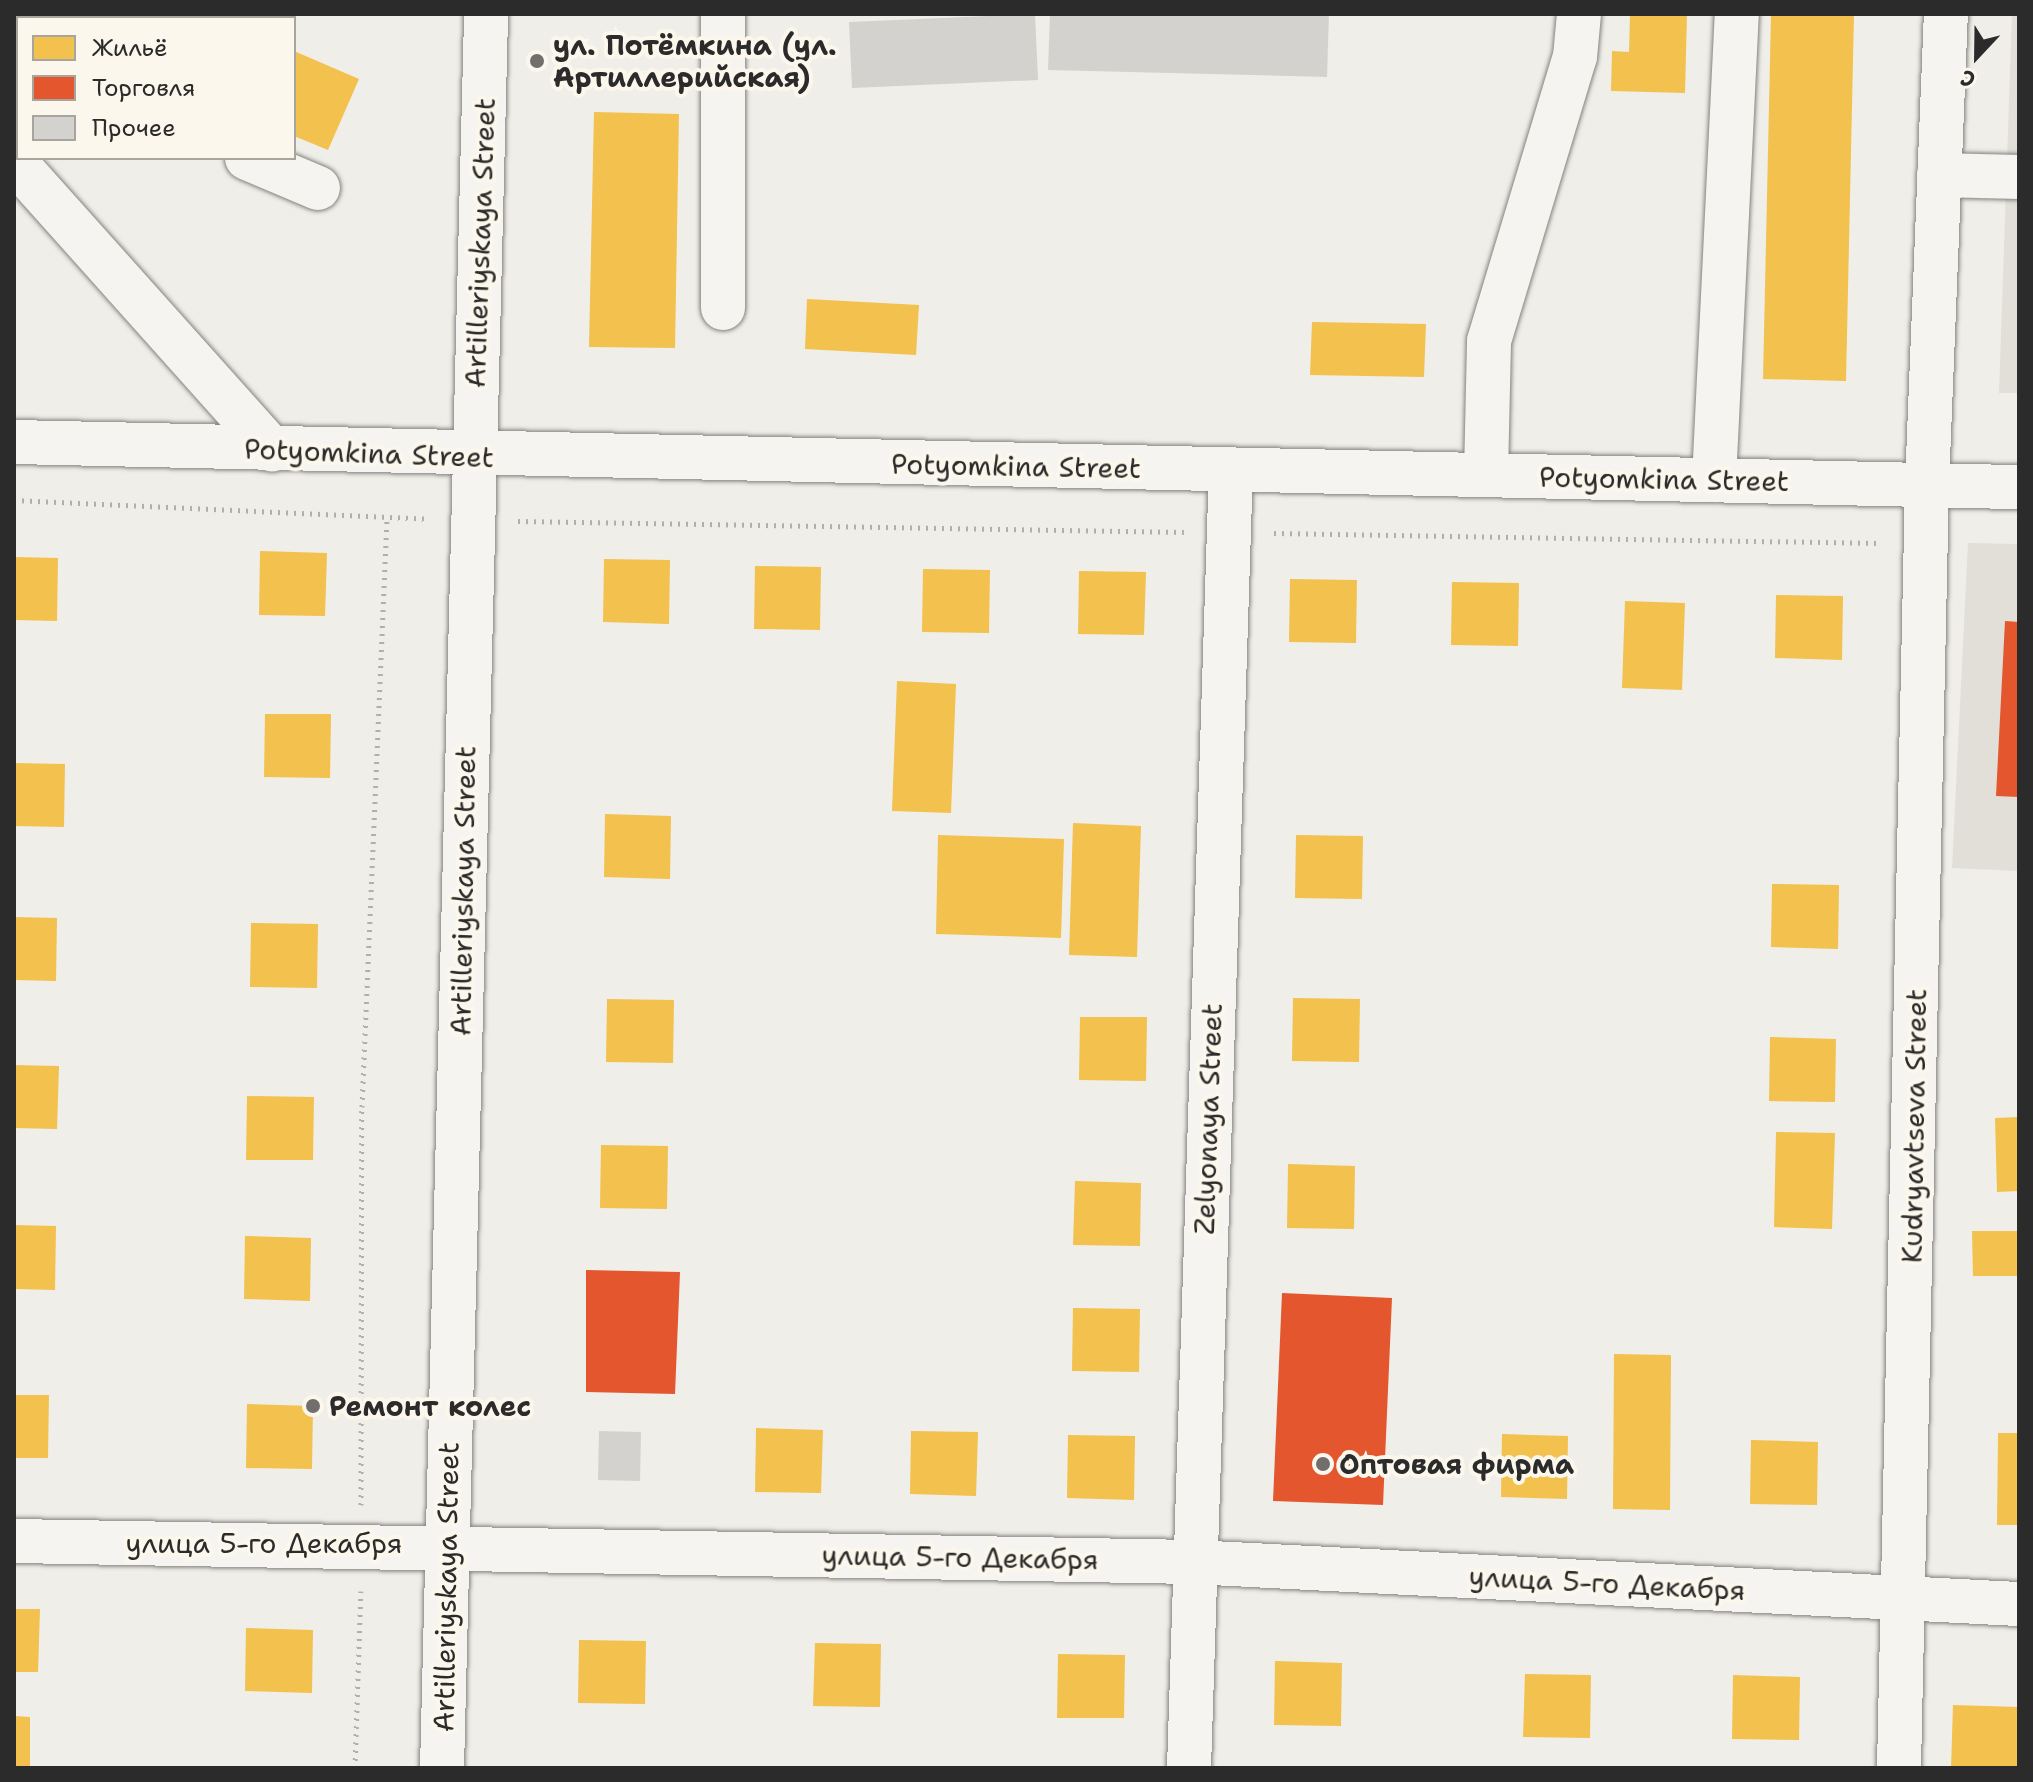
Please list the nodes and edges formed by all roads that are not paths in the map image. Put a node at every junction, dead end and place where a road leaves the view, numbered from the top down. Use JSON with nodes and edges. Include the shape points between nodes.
{"nodes":[{"id":1,"x":486,"y":14,"type":"edge"},
{"id":2,"x":723,"y":14,"type":"edge"},
{"id":3,"x":1579,"y":14,"type":"edge"},
{"id":4,"x":1737,"y":14,"type":"edge"},
{"id":5,"x":1946,"y":14,"type":"edge"},
{"id":6,"x":252,"y":160,"type":"edge"},
{"id":7,"x":14,"y":161,"type":"edge"},
{"id":8,"x":1939,"y":175,"type":"junction"},
{"id":9,"x":2019,"y":177,"type":"edge"},
{"id":10,"x":318,"y":188,"type":"dead end"},
{"id":11,"x":723,"y":308,"type":"dead end"},
{"id":12,"x":14,"y":442,"type":"edge"},
{"id":13,"x":272,"y":450,"type":"junction"},
{"id":14,"x":474,"y":457,"type":"junction"},
{"id":15,"x":1231,"y":470,"type":"junction"},
{"id":16,"x":1486,"y":475,"type":"junction"},
{"id":17,"x":1714,"y":480,"type":"junction"},
{"id":18,"x":1927,"y":484,"type":"junction"},
{"id":19,"x":2019,"y":487,"type":"edge"},
{"id":20,"x":14,"y":1541,"type":"edge"},
{"id":21,"x":447,"y":1544,"type":"junction"},
{"id":22,"x":1192,"y":1562,"type":"junction"},
{"id":23,"x":1905,"y":1599,"type":"junction"},
{"id":24,"x":2019,"y":1604,"type":"edge"},
{"id":25,"x":442,"y":1768,"type":"edge"},
{"id":26,"x":1189,"y":1768,"type":"edge"},
{"id":27,"x":1899,"y":1768,"type":"edge"}],
"edges":[{"from":1,"to":14,"type":"street","name":"Artilleriyskaya Street"},
{"from":2,"to":11,"type":"street"},
{"from":3,"to":16,"type":"street","via":[[1575,57],[1489,341]]},
{"from":4,"to":17,"type":"street"},
{"from":5,"to":8,"type":"street","name":"Kudryavtseva Street"},
{"from":6,"to":10,"type":"street"},
{"from":7,"to":13,"type":"street"},
{"from":8,"to":9,"type":"street"},
{"from":8,"to":18,"type":"street","name":"Kudryavtseva Street"},
{"from":12,"to":13,"type":"street","name":"Potyomkina Street"},
{"from":13,"to":14,"type":"street","name":"Potyomkina Street"},
{"from":14,"to":15,"type":"street","name":"Potyomkina Street"},
{"from":14,"to":21,"type":"street","name":"Artilleriyskaya Street"},
{"from":15,"to":16,"type":"street","name":"Potyomkina Street"},
{"from":15,"to":22,"type":"street","name":"Zelyonaya Street"},
{"from":16,"to":17,"type":"street","name":"Potyomkina Street"},
{"from":17,"to":18,"type":"street","name":"Potyomkina Street"},
{"from":18,"to":19,"type":"street","name":"Potyomkina Street"},
{"from":18,"to":23,"type":"street","name":"Kudryavtseva Street"},
{"from":20,"to":21,"type":"street","name":"улица 5-го Декабря"},
{"from":21,"to":22,"type":"street","name":"улица 5-го Декабря"},
{"from":21,"to":25,"type":"street","name":"Artilleriyskaya Street"},
{"from":22,"to":23,"type":"street","name":"улица 5-го Декабря"},
{"from":22,"to":26,"type":"street","name":"Zelyonaya Street"},
{"from":23,"to":24,"type":"street","name":"улица 5-го Декабря"},
{"from":23,"to":27,"type":"street","name":"Kudryavtseva Street"}]}
